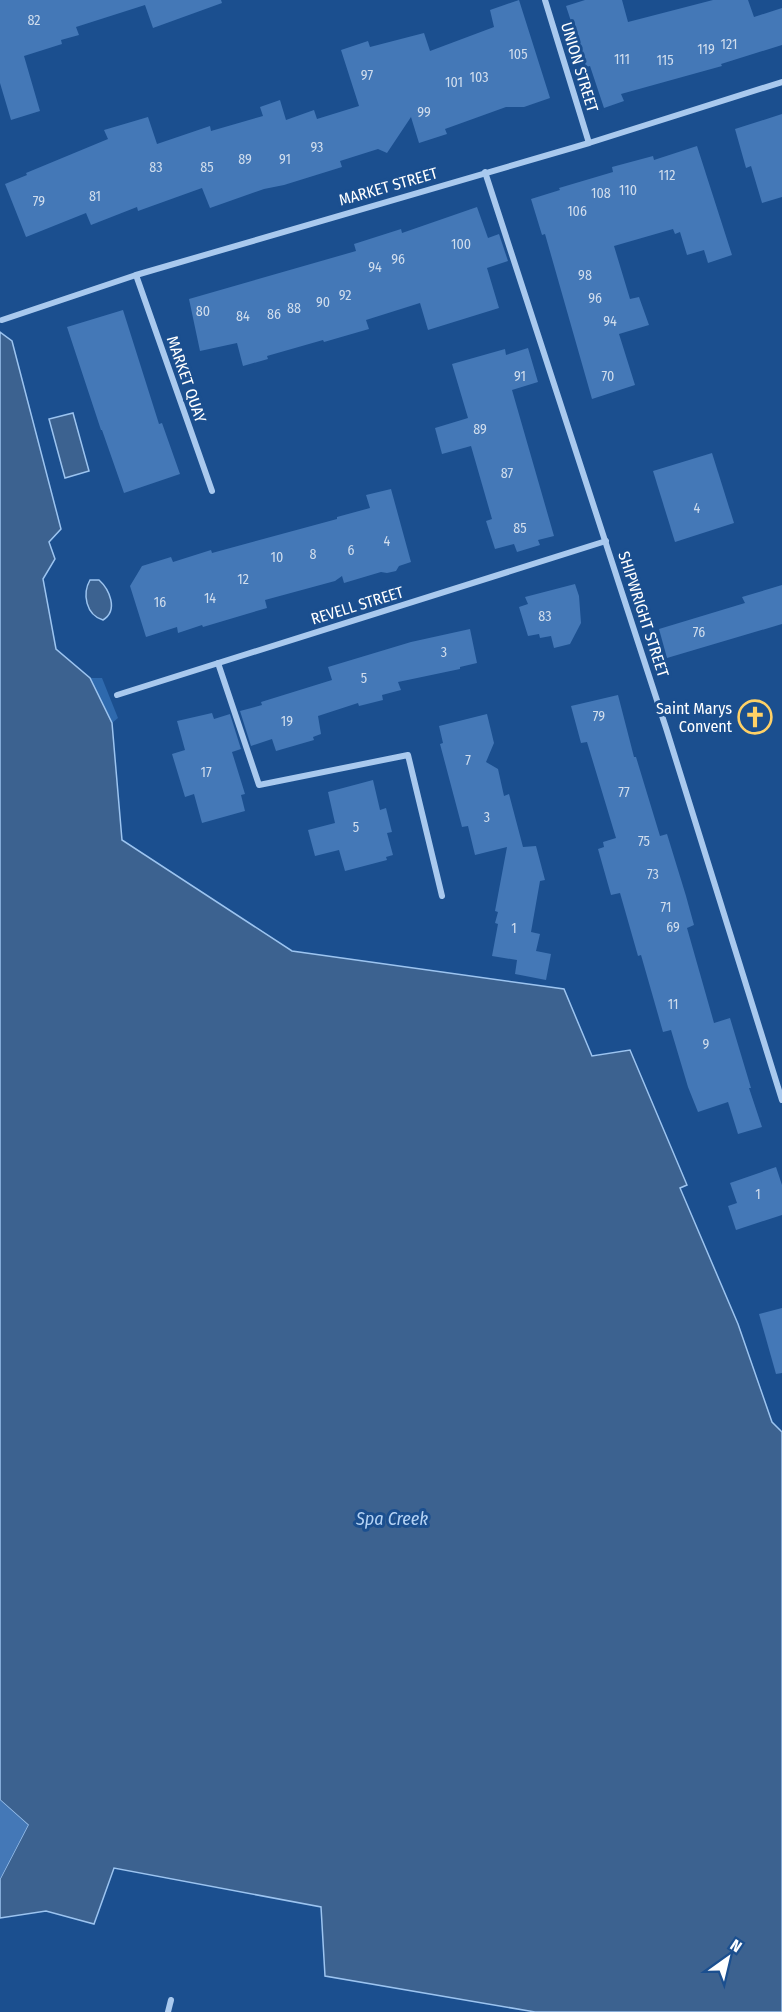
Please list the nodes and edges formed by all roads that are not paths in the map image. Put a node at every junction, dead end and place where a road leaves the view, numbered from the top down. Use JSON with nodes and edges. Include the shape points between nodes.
{"nodes":[{"id":1,"x":545,"y":0,"type":"edge"},
{"id":2,"x":782,"y":82,"type":"edge"},
{"id":3,"x":589,"y":143,"type":"junction"},
{"id":4,"x":485,"y":172,"type":"junction"},
{"id":5,"x":136,"y":275,"type":"junction"},
{"id":6,"x":2,"y":320,"type":"dead end"},
{"id":7,"x":212,"y":491,"type":"dead end"},
{"id":8,"x":606,"y":541,"type":"junction"},
{"id":9,"x":218,"y":663,"type":"junction"},
{"id":10,"x":117,"y":695,"type":"dead end"},
{"id":11,"x":442,"y":896,"type":"dead end"},
{"id":12,"x":782,"y":1100,"type":"edge"},
{"id":13,"x":171,"y":2000,"type":"dead end"},
{"id":14,"x":168,"y":2012,"type":"edge"}],
"edges":[{"from":1,"to":3,"type":"street","name":"UNION STREET"},
{"from":2,"to":3,"type":"street","name":"MARKET STREET"},
{"from":3,"to":4,"type":"street","name":"MARKET STREET"},
{"from":4,"to":5,"type":"street","name":"MARKET STREET"},
{"from":4,"to":8,"type":"street","name":"SHIPWRIGHT STREET"},
{"from":5,"to":6,"type":"street","name":"MARKET STREET"},
{"from":5,"to":7,"type":"street","name":"MARKET QUAY"},
{"from":8,"to":9,"type":"street","name":"REVELL STREET"},
{"from":8,"to":12,"type":"street","name":"SHIPWRIGHT STREET"},
{"from":9,"to":10,"type":"street","name":"REVELL STREET"},
{"from":9,"to":11,"type":"street","via":[[259,785],[408,755]]},
{"from":13,"to":14,"type":"street"}]}
